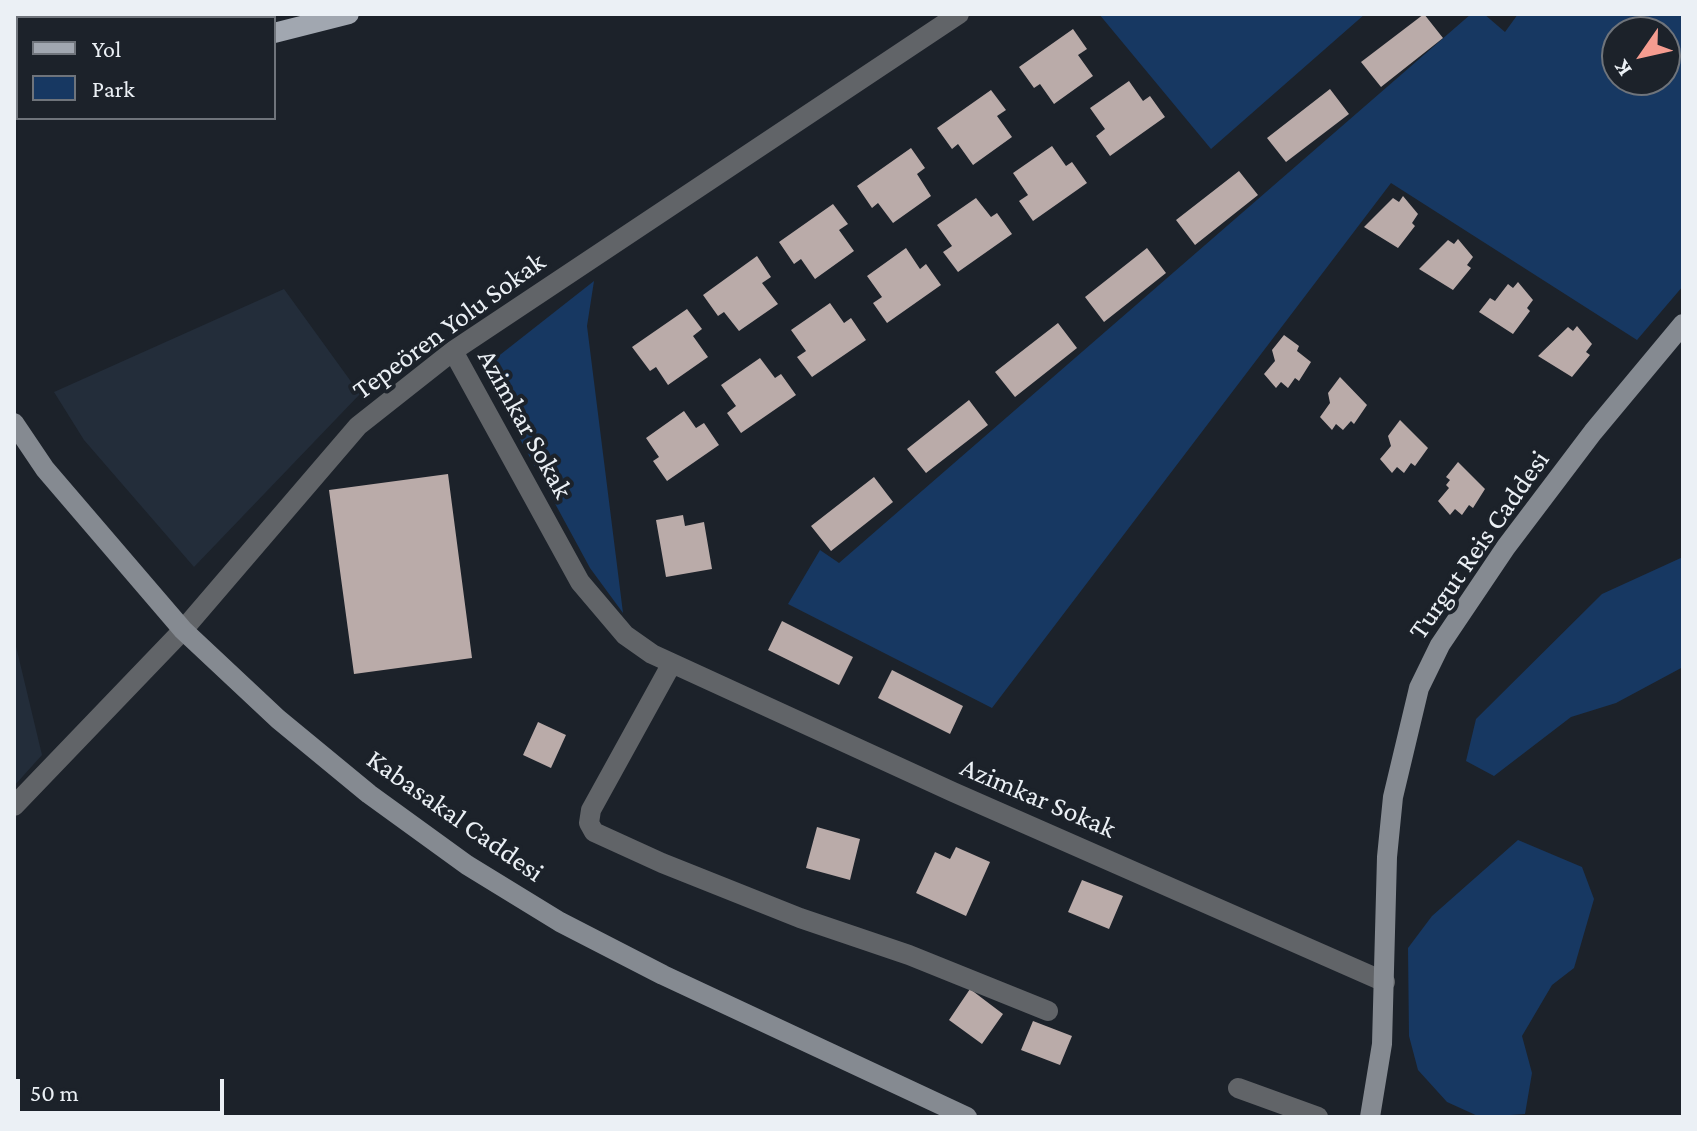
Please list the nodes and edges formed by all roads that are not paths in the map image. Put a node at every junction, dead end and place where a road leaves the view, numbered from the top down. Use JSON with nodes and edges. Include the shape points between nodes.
{"nodes":[{"id":1,"x":349,"y":14,"type":"edge"},
{"id":2,"x":959,"y":14,"type":"edge"},
{"id":3,"x":276,"y":32,"type":"edge"},
{"id":4,"x":1683,"y":324,"type":"edge"},
{"id":5,"x":453,"y":351,"type":"junction"},
{"id":6,"x":14,"y":423,"type":"edge"},
{"id":7,"x":183,"y":630,"type":"junction"},
{"id":8,"x":671,"y":665,"type":"junction"},
{"id":9,"x":14,"y":806,"type":"edge"},
{"id":10,"x":1385,"y":982,"type":"junction"},
{"id":11,"x":1048,"y":1011,"type":"dead end"},
{"id":12,"x":1238,"y":1088,"type":"dead end"},
{"id":13,"x":967,"y":1117,"type":"edge"},
{"id":14,"x":1318,"y":1117,"type":"edge"},
{"id":15,"x":1370,"y":1117,"type":"edge"}],
"edges":[{"from":1,"to":3,"type":"main road"},
{"from":2,"to":5,"type":"street","name":"Tepeören Yolu Sokak"},
{"from":4,"to":10,"type":"street","name":"Turgut Reis Caddesi","via":[[1506,547],[1440,645],[1419,688],[1393,797]]},
{"from":5,"to":7,"type":"street","name":"Tepeören Yolu Sokak","via":[[358,426]]},
{"from":5,"to":8,"type":"street","name":"Azimkar Sokak","via":[[580,582],[625,635]]},
{"from":6,"to":7,"type":"street","name":"Kabasakal Caddesi","via":[[45,469]]},
{"from":7,"to":9,"type":"street","name":"Tepeören Yolu Sokak"},
{"from":7,"to":13,"type":"street","name":"Kabasakal Caddesi","via":[[369,794],[480,873],[663,975]]},
{"from":8,"to":10,"type":"street","name":"Azimkar Sokak"},
{"from":8,"to":11,"type":"street","via":[[591,810],[594,832]]},
{"from":10,"to":15,"type":"street","name":"Turgut Reis Caddesi"},
{"from":12,"to":14,"type":"street"}]}
